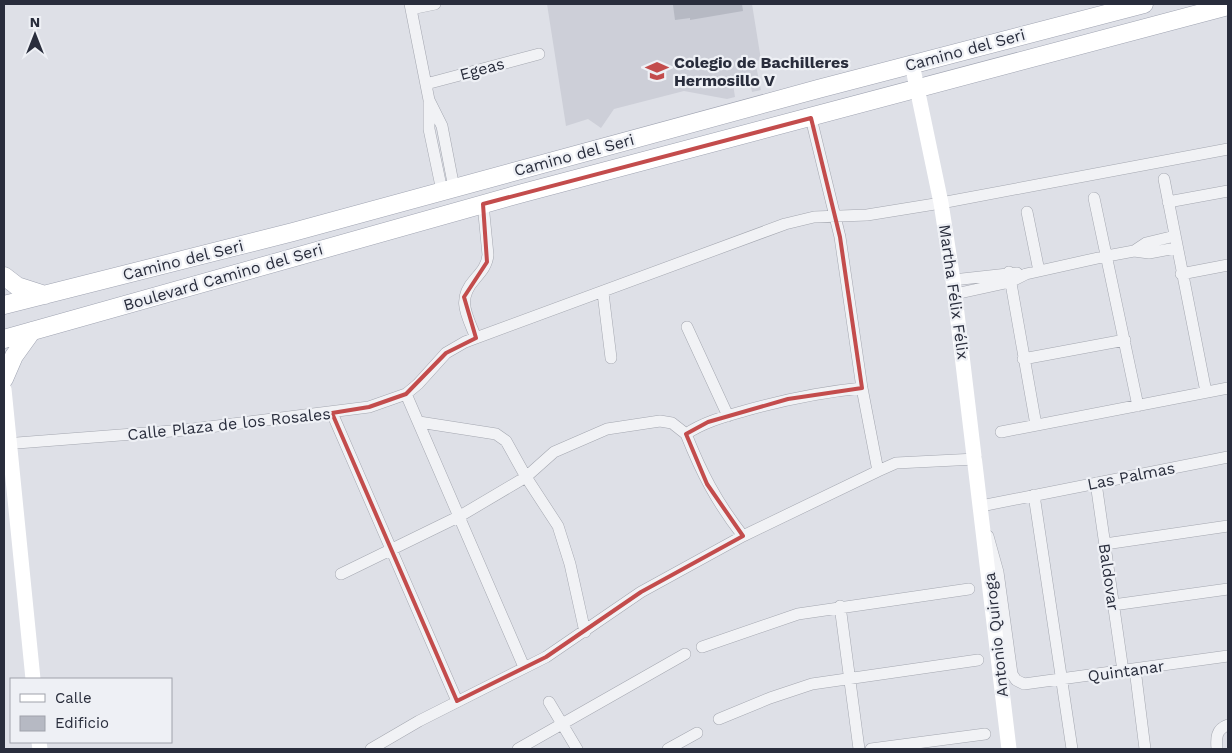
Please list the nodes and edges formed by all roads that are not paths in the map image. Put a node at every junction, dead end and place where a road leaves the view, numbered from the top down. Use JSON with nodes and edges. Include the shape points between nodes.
{"nodes":[{"id":1,"x":435,"y":4,"type":"edge"},
{"id":2,"x":1144,"y":4,"type":"edge"},
{"id":3,"x":411,"y":6,"type":"edge"},
{"id":4,"x":1228,"y":6,"type":"edge"},
{"id":5,"x":539,"y":54,"type":"dead end"},
{"id":6,"x":912,"y":64,"type":"junction"},
{"id":7,"x":426,"y":84,"type":"junction"},
{"id":8,"x":916,"y":90,"type":"junction"},
{"id":9,"x":429,"y":100,"type":"junction"},
{"id":10,"x":811,"y":118,"type":"junction"},
{"id":11,"x":442,"y":126,"type":"junction"},
{"id":12,"x":429,"y":129,"type":"junction"},
{"id":13,"x":1228,"y":149,"type":"edge"},
{"id":14,"x":1164,"y":180,"type":"dead end"},
{"id":15,"x":448,"y":190,"type":"junction"},
{"id":16,"x":1228,"y":191,"type":"edge"},
{"id":17,"x":1094,"y":198,"type":"dead end"},
{"id":18,"x":1168,"y":202,"type":"junction"},
{"id":19,"x":941,"y":203,"type":"junction"},
{"id":20,"x":482,"y":204,"type":"junction"},
{"id":21,"x":1027,"y":212,"type":"dead end"},
{"id":22,"x":443,"y":215,"type":"joint"},
{"id":23,"x":834,"y":216,"type":"junction"},
{"id":24,"x":293,"y":232,"type":"junction"},
{"id":25,"x":1174,"y":236,"type":"junction"},
{"id":26,"x":1176,"y":248,"type":"junction"},
{"id":27,"x":1134,"y":251,"type":"junction"},
{"id":28,"x":1107,"y":256,"type":"junction"},
{"id":29,"x":1228,"y":265,"type":"edge"},
{"id":30,"x":1039,"y":271,"type":"junction"},
{"id":31,"x":1182,"y":274,"type":"junction"},
{"id":32,"x":4,"y":276,"type":"edge"},
{"id":33,"x":1010,"y":277,"type":"junction"},
{"id":34,"x":196,"y":284,"type":"junction"},
{"id":35,"x":954,"y":287,"type":"junction"},
{"id":36,"x":603,"y":292,"type":"junction"},
{"id":37,"x":48,"y":295,"type":"junction"},
{"id":38,"x":4,"y":306,"type":"edge"},
{"id":39,"x":687,"y":326,"type":"dead end"},
{"id":40,"x":32,"y":331,"type":"junction"},
{"id":41,"x":476,"y":338,"type":"junction"},
{"id":42,"x":4,"y":339,"type":"edge"},
{"id":43,"x":1125,"y":340,"type":"junction"},
{"id":44,"x":611,"y":358,"type":"dead end"},
{"id":45,"x":1023,"y":358,"type":"junction"},
{"id":46,"x":4,"y":379,"type":"edge"},
{"id":47,"x":862,"y":388,"type":"junction"},
{"id":48,"x":1228,"y":388,"type":"edge"},
{"id":49,"x":4,"y":389,"type":"edge"},
{"id":50,"x":1206,"y":392,"type":"junction"},
{"id":51,"x":406,"y":394,"type":"junction"},
{"id":52,"x":1138,"y":406,"type":"junction"},
{"id":53,"x":332,"y":412,"type":"junction"},
{"id":54,"x":728,"y":416,"type":"junction"},
{"id":55,"x":419,"y":422,"type":"junction"},
{"id":56,"x":1036,"y":425,"type":"junction"},
{"id":57,"x":1001,"y":432,"type":"dead end"},
{"id":58,"x":686,"y":434,"type":"junction"},
{"id":59,"x":6,"y":444,"type":"edge"},
{"id":60,"x":1228,"y":457,"type":"edge"},
{"id":61,"x":976,"y":459,"type":"junction"},
{"id":62,"x":878,"y":471,"type":"junction"},
{"id":63,"x":526,"y":477,"type":"junction"},
{"id":64,"x":1096,"y":483,"type":"junction"},
{"id":65,"x":1034,"y":495,"type":"junction"},
{"id":66,"x":981,"y":506,"type":"junction"},
{"id":67,"x":460,"y":516,"type":"junction"},
{"id":68,"x":983,"y":521,"type":"junction"},
{"id":69,"x":1228,"y":526,"type":"edge"},
{"id":70,"x":742,"y":536,"type":"junction"},
{"id":71,"x":1105,"y":544,"type":"junction"},
{"id":72,"x":391,"y":552,"type":"junction"},
{"id":73,"x":341,"y":574,"type":"dead end"},
{"id":74,"x":969,"y":589,"type":"dead end"},
{"id":75,"x":1228,"y":589,"type":"edge"},
{"id":76,"x":840,"y":606,"type":"junction"},
{"id":77,"x":1113,"y":606,"type":"junction"},
{"id":78,"x":585,"y":632,"type":"junction"},
{"id":79,"x":702,"y":647,"type":"dead end"},
{"id":80,"x":685,"y":654,"type":"dead end"},
{"id":81,"x":1228,"y":656,"type":"edge"},
{"id":82,"x":978,"y":660,"type":"dead end"},
{"id":83,"x":524,"y":667,"type":"junction"},
{"id":84,"x":1135,"y":669,"type":"junction"},
{"id":85,"x":1123,"y":671,"type":"junction"},
{"id":86,"x":849,"y":677,"type":"junction"},
{"id":87,"x":33,"y":678,"type":"edge"},
{"id":88,"x":1062,"y":680,"type":"junction"},
{"id":89,"x":457,"y":701,"type":"junction"},
{"id":90,"x":550,"y":702,"type":"dead end"},
{"id":91,"x":719,"y":719,"type":"dead end"},
{"id":92,"x":562,"y":724,"type":"junction"},
{"id":93,"x":1228,"y":725,"type":"edge"},
{"id":94,"x":697,"y":733,"type":"dead end"},
{"id":95,"x":985,"y":734,"type":"dead end"},
{"id":96,"x":371,"y":749,"type":"edge"},
{"id":97,"x":518,"y":749,"type":"edge"},
{"id":98,"x":577,"y":749,"type":"edge"},
{"id":99,"x":668,"y":749,"type":"edge"},
{"id":100,"x":859,"y":749,"type":"edge"},
{"id":101,"x":871,"y":749,"type":"edge"},
{"id":102,"x":1009,"y":749,"type":"edge"},
{"id":103,"x":1072,"y":749,"type":"edge"},
{"id":104,"x":1145,"y":749,"type":"edge"},
{"id":105,"x":1217,"y":749,"type":"edge"}],
"edges":[{"from":1,"to":3,"type":"street"},
{"from":2,"to":6,"type":"main road","name":"Camino del Seri"},
{"from":3,"to":7,"type":"street"},
{"from":4,"to":8,"type":"main road","name":"Camino del Seri"},
{"from":5,"to":7,"type":"street","name":"Egeas"},
{"from":6,"to":8,"type":"street","name":"Martha Félix Félix"},
{"from":6,"to":15,"type":"main road","name":"Camino del Seri"},
{"from":7,"to":9,"type":"street"},
{"from":8,"to":10,"type":"main road","name":"Camino del Seri"},
{"from":8,"to":19,"type":"street","name":"Martha Félix Félix"},
{"from":9,"to":11,"type":"street"},
{"from":9,"to":12,"type":"street"},
{"from":10,"to":20,"type":"main road","name":"Camino del Seri"},
{"from":10,"to":23,"type":"street"},
{"from":11,"to":12,"type":"street"},
{"from":11,"to":15,"type":"street"},
{"from":12,"to":15,"type":"street"},
{"from":13,"to":19,"type":"street","name":"Calle Plaza de los Rosales"},
{"from":14,"to":18,"type":"street"},
{"from":15,"to":24,"type":"main road","name":"Camino del Seri"},
{"from":16,"to":18,"type":"street"},
{"from":17,"to":28,"type":"street"},
{"from":18,"to":25,"type":"street"},
{"from":19,"to":23,"type":"street","name":"Calle Plaza de los Rosales","via":[[867,215]]},
{"from":19,"to":35,"type":"street","name":"Martha Félix Félix"},
{"from":20,"to":22,"type":"main road","name":"Camino del Seri"},
{"from":20,"to":41,"type":"street","via":[[487,262],[468,286],[464,297]]},
{"from":21,"to":30,"type":"street"},
{"from":22,"to":34,"type":"main road","name":"Boulevard Camino del Seri"},
{"from":23,"to":36,"type":"street","name":"Calle Plaza de los Rosales","via":[[785,224]]},
{"from":23,"to":47,"type":"street","via":[[844,256]]},
{"from":24,"to":34,"type":"main road","via":[[268,245],[204,261],[195,266],[192,276]]},
{"from":24,"to":37,"type":"main road","name":"Camino del Seri"},
{"from":25,"to":26,"type":"street"},
{"from":25,"to":27,"type":"street","via":[[1146,243]]},
{"from":26,"to":27,"type":"street","via":[[1149,253]]},
{"from":26,"to":31,"type":"street"},
{"from":27,"to":28,"type":"street"},
{"from":28,"to":30,"type":"street"},
{"from":28,"to":43,"type":"street"},
{"from":29,"to":31,"type":"street"},
{"from":30,"to":33,"type":"street"},
{"from":31,"to":50,"type":"street"},
{"from":32,"to":37,"type":"main road","via":[[17,286]]},
{"from":33,"to":35,"type":"street"},
{"from":33,"to":45,"type":"street"},
{"from":34,"to":40,"type":"main road","name":"Boulevard Camino del Seri"},
{"from":35,"to":61,"type":"street","name":"Martha Félix Félix"},
{"from":36,"to":41,"type":"street","name":"Calle Plaza de los Rosales"},
{"from":36,"to":44,"type":"street"},
{"from":37,"to":38,"type":"main road","name":"Camino del Seri"},
{"from":39,"to":54,"type":"street"},
{"from":40,"to":42,"type":"main road","name":"Boulevard Camino del Seri"},
{"from":40,"to":46,"type":"main road","via":[[14,356]]},
{"from":41,"to":51,"type":"street","name":"Calle Plaza de los Rosales","via":[[454,347]]},
{"from":43,"to":45,"type":"street"},
{"from":43,"to":52,"type":"street"},
{"from":45,"to":56,"type":"street"},
{"from":47,"to":54,"type":"street","via":[[811,394]]},
{"from":47,"to":62,"type":"street"},
{"from":48,"to":50,"type":"street"},
{"from":49,"to":59,"type":"street"},
{"from":50,"to":52,"type":"street"},
{"from":51,"to":53,"type":"street","name":"Calle Plaza de los Rosales","via":[[369,407]]},
{"from":51,"to":55,"type":"street"},
{"from":52,"to":56,"type":"street"},
{"from":53,"to":59,"type":"street","name":"Calle Plaza de los Rosales","via":[[185,430]]},
{"from":53,"to":72,"type":"street"},
{"from":54,"to":58,"type":"street","via":[[702,424]]},
{"from":55,"to":63,"type":"street","via":[[496,434],[506,440]]},
{"from":55,"to":67,"type":"street"},
{"from":56,"to":57,"type":"street"},
{"from":58,"to":63,"type":"street","via":[[672,422],[660,421],[607,429],[554,452]]},
{"from":58,"to":70,"type":"street","via":[[711,490]]},
{"from":59,"to":87,"type":"street"},
{"from":60,"to":64,"type":"street","name":"Las Palmas"},
{"from":61,"to":62,"type":"street","via":[[896,463]]},
{"from":61,"to":66,"type":"street","name":"Martha Félix Félix"},
{"from":62,"to":70,"type":"street"},
{"from":63,"to":67,"type":"street"},
{"from":63,"to":78,"type":"street","via":[[558,526]]},
{"from":64,"to":65,"type":"street","name":"Las Palmas"},
{"from":64,"to":71,"type":"street","name":"Baldovar"},
{"from":65,"to":66,"type":"street","name":"Las Palmas"},
{"from":65,"to":88,"type":"street"},
{"from":66,"to":68,"type":"street","name":"Martha Félix Félix"},
{"from":67,"to":72,"type":"street"},
{"from":67,"to":83,"type":"street"},
{"from":68,"to":88,"type":"street","name":"Quintanar","via":[[998,572],[1012,674],[1024,684]]},
{"from":68,"to":102,"type":"street","name":"Antonio Quiroga"},
{"from":69,"to":71,"type":"street"},
{"from":70,"to":78,"type":"street","via":[[641,592]]},
{"from":71,"to":77,"type":"street","name":"Baldovar"},
{"from":72,"to":73,"type":"street"},
{"from":72,"to":89,"type":"street"},
{"from":74,"to":76,"type":"street"},
{"from":75,"to":77,"type":"street"},
{"from":76,"to":79,"type":"street","via":[[798,614]]},
{"from":76,"to":86,"type":"street"},
{"from":77,"to":85,"type":"street","name":"Baldovar"},
{"from":78,"to":83,"type":"street"},
{"from":80,"to":92,"type":"street"},
{"from":81,"to":84,"type":"street","name":"Quintanar"},
{"from":82,"to":86,"type":"street"},
{"from":83,"to":89,"type":"street"},
{"from":84,"to":85,"type":"street","name":"Quintanar"},
{"from":84,"to":104,"type":"street"},
{"from":85,"to":88,"type":"street","name":"Quintanar"},
{"from":86,"to":91,"type":"street","via":[[812,684]]},
{"from":86,"to":100,"type":"street"},
{"from":88,"to":103,"type":"street"},
{"from":89,"to":96,"type":"street"},
{"from":90,"to":92,"type":"street"},
{"from":92,"to":97,"type":"street"},
{"from":92,"to":98,"type":"street"},
{"from":93,"to":105,"type":"street","via":[[1216,735]]},
{"from":94,"to":99,"type":"street"},
{"from":95,"to":101,"type":"street"}]}
